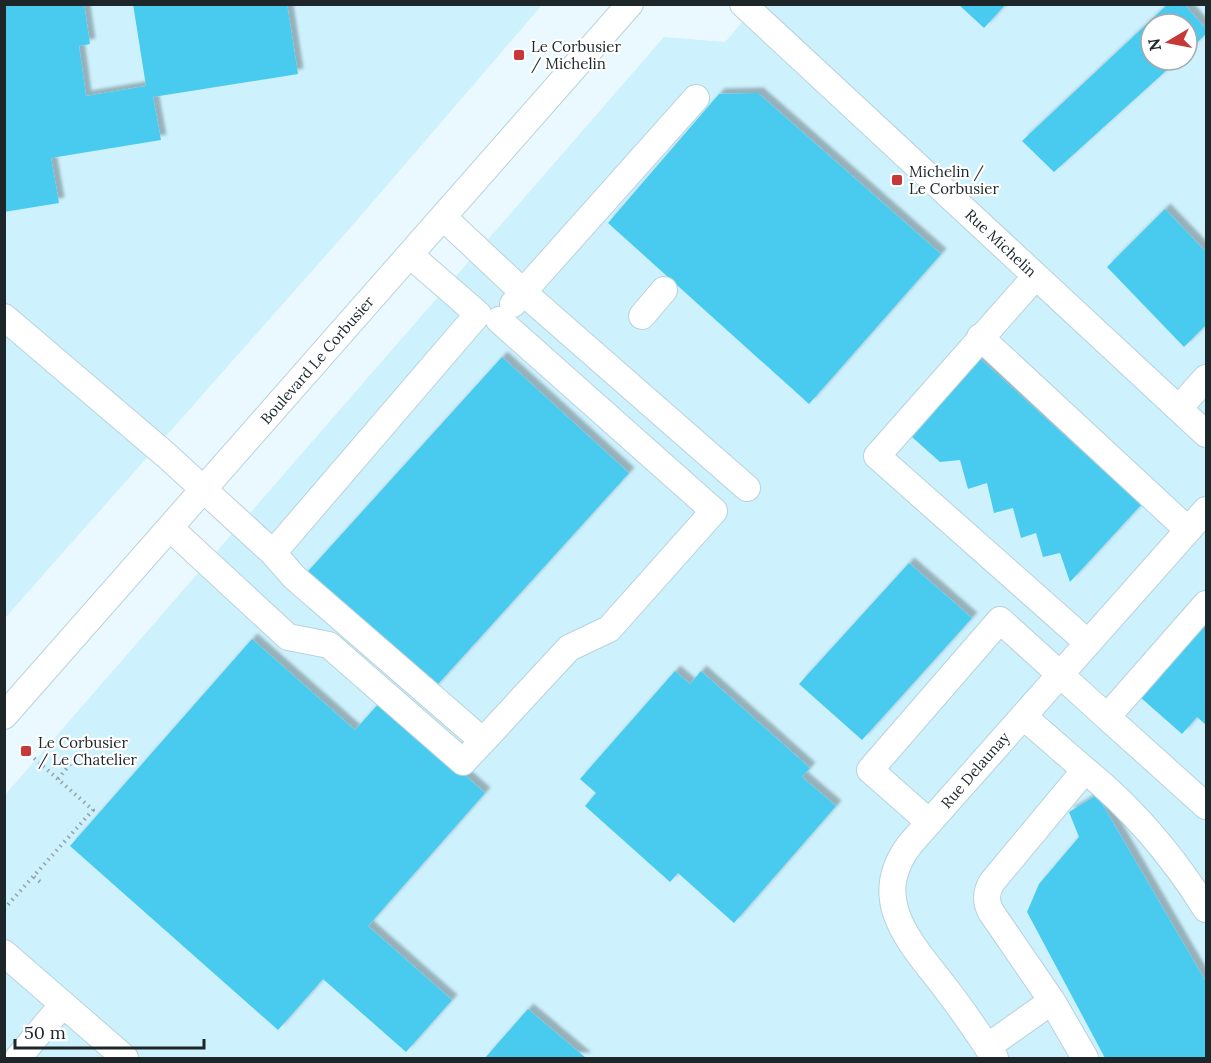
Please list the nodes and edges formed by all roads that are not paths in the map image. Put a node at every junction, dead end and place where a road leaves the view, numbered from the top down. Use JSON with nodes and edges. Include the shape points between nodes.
{"nodes":[{"id":1,"x":630,"y":4,"type":"edge"},
{"id":2,"x":743,"y":4,"type":"edge"},
{"id":3,"x":696,"y":98,"type":"dead end"},
{"id":4,"x":442,"y":217,"type":"junction"},
{"id":5,"x":410,"y":255,"type":"junction"},
{"id":6,"x":1036,"y":276,"type":"junction"},
{"id":7,"x":664,"y":290,"type":"dead end"},
{"id":8,"x":523,"y":292,"type":"junction"},
{"id":9,"x":642,"y":316,"type":"dead end"},
{"id":10,"x":4,"y":317,"type":"edge"},
{"id":11,"x":489,"y":317,"type":"junction"},
{"id":12,"x":980,"y":337,"type":"junction"},
{"id":13,"x":602,"y":363,"type":"junction"},
{"id":14,"x":1206,"y":378,"type":"edge"},
{"id":15,"x":579,"y":390,"type":"junction"},
{"id":16,"x":1179,"y":408,"type":"junction"},
{"id":17,"x":658,"y":412,"type":"junction"},
{"id":18,"x":1206,"y":434,"type":"edge"},
{"id":19,"x":634,"y":440,"type":"junction"},
{"id":20,"x":709,"y":455,"type":"junction"},
{"id":21,"x":684,"y":484,"type":"junction"},
{"id":22,"x":747,"y":488,"type":"dead end"},
{"id":23,"x":204,"y":489,"type":"junction"},
{"id":24,"x":1206,"y":510,"type":"edge"},
{"id":25,"x":170,"y":528,"type":"junction"},
{"id":26,"x":1188,"y":530,"type":"junction"},
{"id":27,"x":273,"y":553,"type":"junction"},
{"id":28,"x":1206,"y":604,"type":"edge"},
{"id":29,"x":1088,"y":643,"type":"junction"},
{"id":30,"x":1060,"y":675,"type":"junction"},
{"id":31,"x":4,"y":716,"type":"edge"},
{"id":32,"x":1023,"y":716,"type":"junction"},
{"id":33,"x":1107,"y":717,"type":"junction"},
{"id":34,"x":483,"y":741,"type":"junction"},
{"id":35,"x":1085,"y":770,"type":"junction"},
{"id":36,"x":1206,"y":806,"type":"edge"},
{"id":37,"x":929,"y":822,"type":"junction"},
{"id":38,"x":1206,"y":909,"type":"edge"},
{"id":39,"x":4,"y":953,"type":"edge"},
{"id":40,"x":1052,"y":1001,"type":"junction"},
{"id":41,"x":63,"y":1004,"type":"junction"},
{"id":42,"x":991,"y":1053,"type":"edge"},
{"id":43,"x":18,"y":1059,"type":"edge"},
{"id":44,"x":125,"y":1059,"type":"edge"},
{"id":45,"x":1085,"y":1059,"type":"edge"}],
"edges":[{"from":1,"to":4,"type":"street","name":"Boulevard Le Corbusier"},
{"from":2,"to":6,"type":"street","name":"Rue Michelin"},
{"from":3,"to":8,"type":"street"},
{"from":4,"to":5,"type":"street","name":"Boulevard Le Corbusier"},
{"from":4,"to":8,"type":"street"},
{"from":5,"to":11,"type":"street"},
{"from":5,"to":23,"type":"street","name":"Boulevard Le Corbusier"},
{"from":6,"to":12,"type":"street"},
{"from":6,"to":16,"type":"street","name":"Rue Michelin"},
{"from":7,"to":9,"type":"street"},
{"from":8,"to":11,"type":"street"},
{"from":8,"to":13,"type":"street"},
{"from":10,"to":23,"type":"street"},
{"from":11,"to":15,"type":"street"},
{"from":11,"to":27,"type":"street"},
{"from":12,"to":26,"type":"street"},
{"from":12,"to":29,"type":"street","via":[[877,456]]},
{"from":13,"to":15,"type":"street"},
{"from":13,"to":17,"type":"street"},
{"from":14,"to":16,"type":"street"},
{"from":15,"to":19,"type":"street"},
{"from":16,"to":18,"type":"street","name":"Rue Michelin"},
{"from":17,"to":19,"type":"street"},
{"from":17,"to":20,"type":"street"},
{"from":19,"to":21,"type":"street"},
{"from":20,"to":21,"type":"street"},
{"from":20,"to":22,"type":"street"},
{"from":21,"to":34,"type":"street","via":[[714,511],[609,629],[569,648]]},
{"from":23,"to":25,"type":"street","name":"Boulevard Le Corbusier"},
{"from":23,"to":27,"type":"street"},
{"from":24,"to":26,"type":"street","name":"Rue Delaunay"},
{"from":25,"to":31,"type":"street","name":"Boulevard Le Corbusier"},
{"from":25,"to":34,"type":"street","via":[[288,637],[329,645],[463,762]]},
{"from":26,"to":29,"type":"street","name":"Rue Delaunay"},
{"from":27,"to":34,"type":"street","via":[[294,577]]},
{"from":28,"to":33,"type":"street"},
{"from":29,"to":30,"type":"street","name":"Rue Delaunay"},
{"from":30,"to":32,"type":"street","name":"Rue Delaunay"},
{"from":30,"to":33,"type":"street"},
{"from":30,"to":37,"type":"street","via":[[1000,620],[870,770]]},
{"from":32,"to":35,"type":"street"},
{"from":32,"to":37,"type":"street","name":"Rue Delaunay"},
{"from":33,"to":36,"type":"street"},
{"from":35,"to":38,"type":"street","via":[[1110,790],[1186,876]]},
{"from":35,"to":40,"type":"street","via":[[992,882],[987,897],[991,912]]},
{"from":37,"to":42,"type":"street","name":"Rue Delaunay","via":[[905,851],[896,870],[892,890],[894,911],[908,939]]},
{"from":39,"to":41,"type":"street"},
{"from":40,"to":42,"type":"street"},
{"from":40,"to":45,"type":"street"},
{"from":41,"to":43,"type":"street"},
{"from":41,"to":44,"type":"street"}]}
